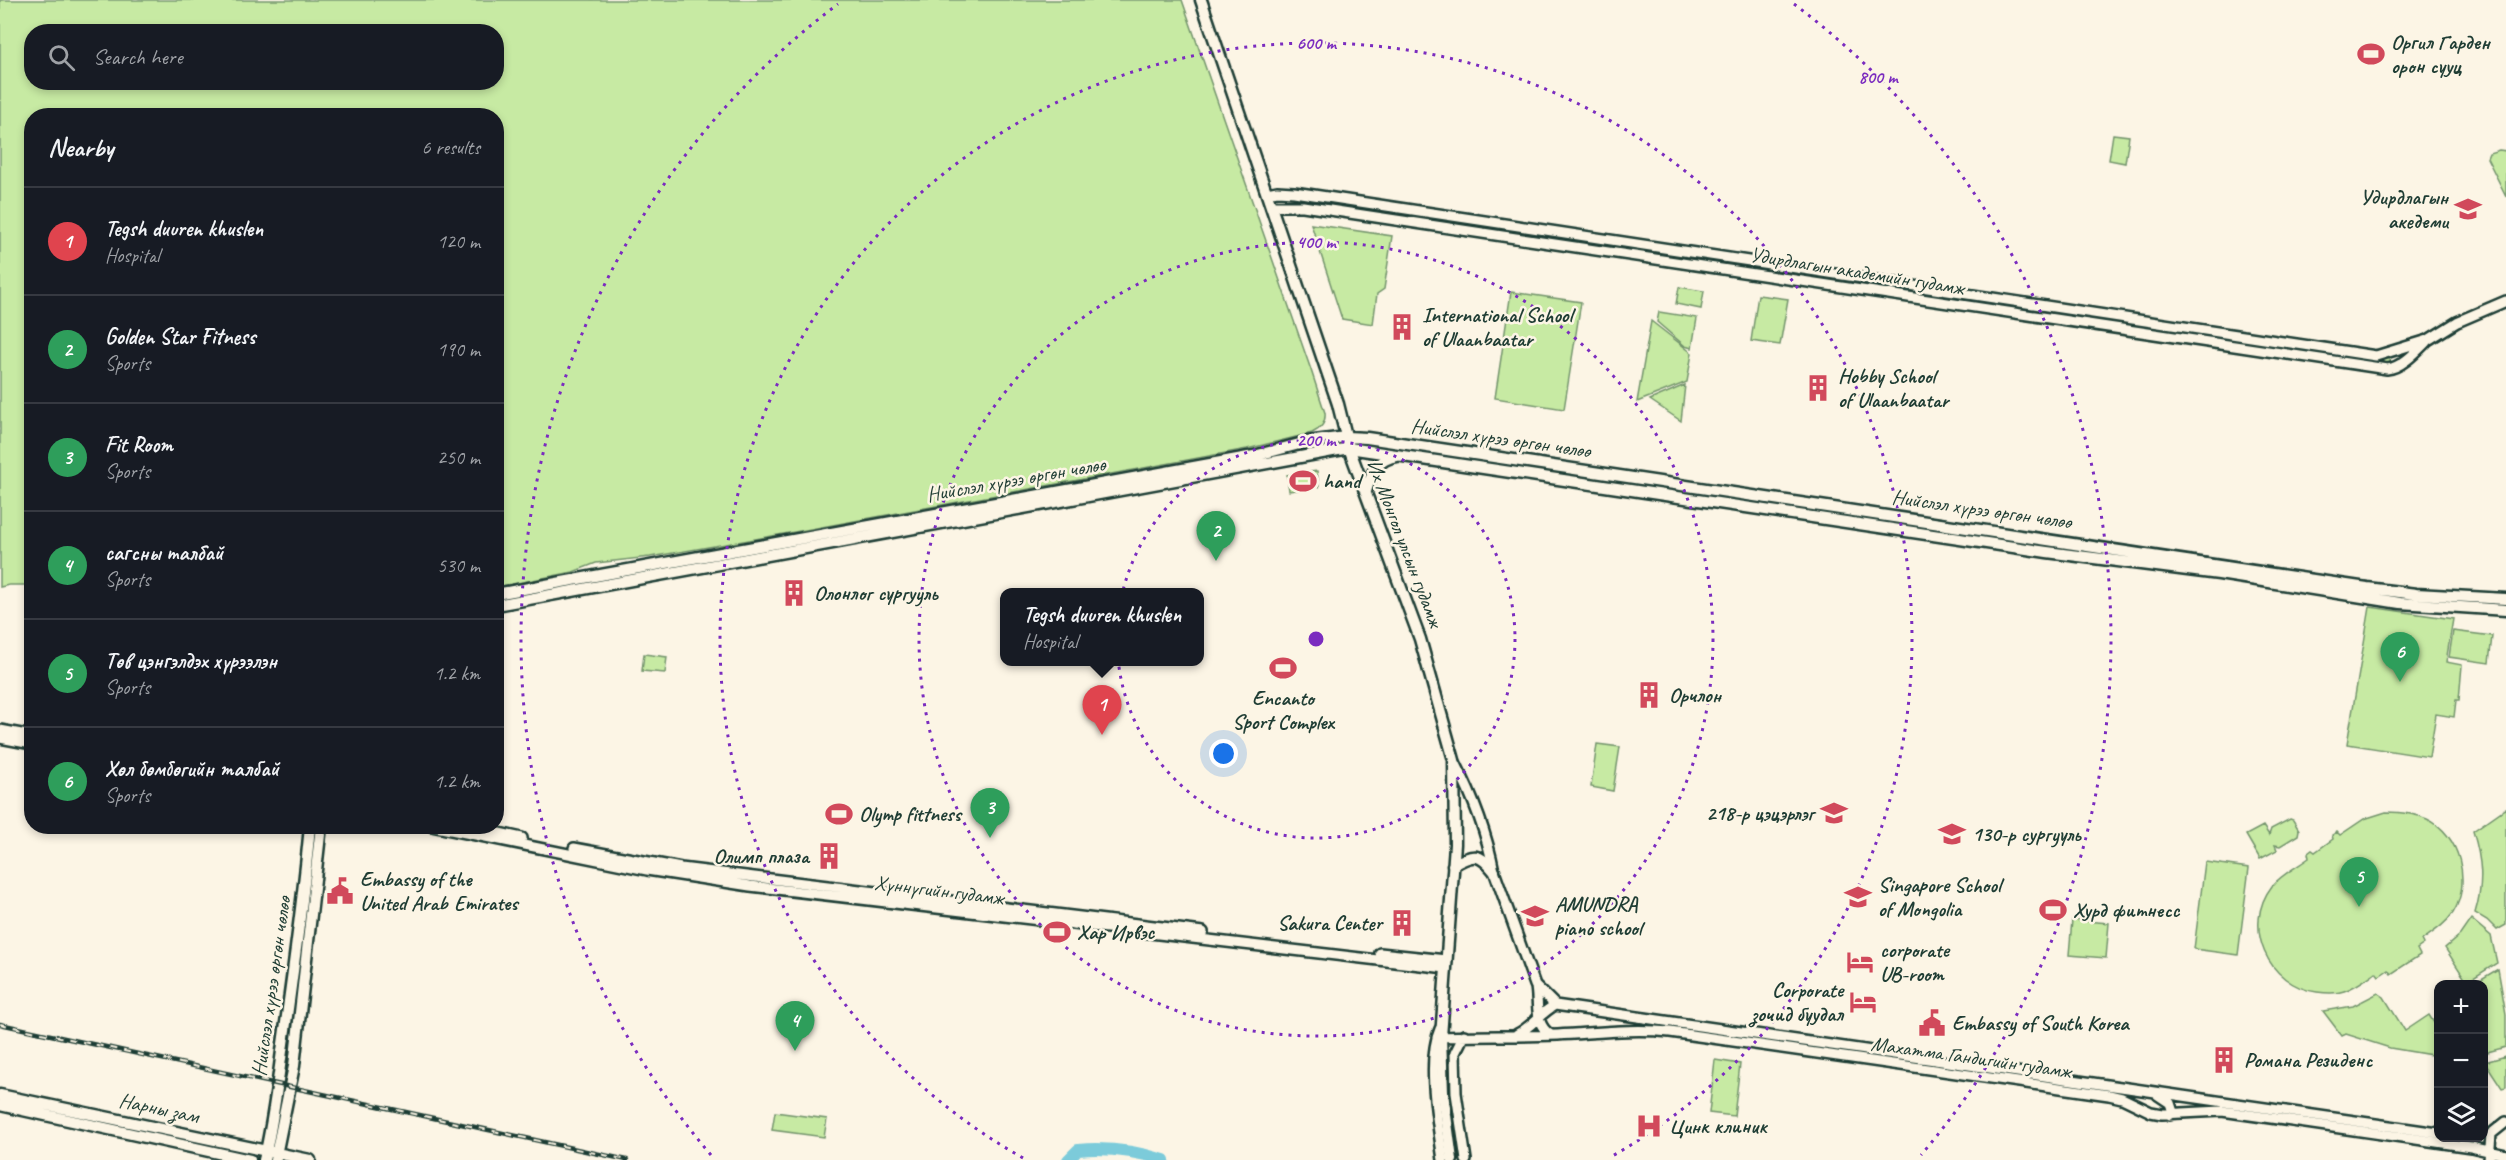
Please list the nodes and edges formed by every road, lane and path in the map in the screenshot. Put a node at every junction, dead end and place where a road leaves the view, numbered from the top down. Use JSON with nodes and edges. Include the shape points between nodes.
{"nodes":[{"id":1,"x":1201,"y":0,"type":"edge"},
{"id":2,"x":1267,"y":193,"type":"junction"},
{"id":3,"x":1272,"y":206,"type":"junction"},
{"id":4,"x":2506,"y":301,"type":"edge"},
{"id":5,"x":2428,"y":340,"type":"junction"},
{"id":6,"x":2387,"y":353,"type":"junction"},
{"id":7,"x":2396,"y":366,"type":"junction"},
{"id":8,"x":1338,"y":404,"type":"junction"},
{"id":9,"x":1346,"y":437,"type":"junction"},
{"id":10,"x":1307,"y":442,"type":"junction"},
{"id":11,"x":1349,"y":448,"type":"junction"},
{"id":12,"x":1401,"y":456,"type":"junction"},
{"id":13,"x":1366,"y":490,"type":"junction"},
{"id":14,"x":1020,"y":503,"type":"junction"},
{"id":15,"x":1828,"y":506,"type":"junction"},
{"id":16,"x":1826,"y":519,"type":"junction"},
{"id":17,"x":553,"y":589,"type":"junction"},
{"id":18,"x":504,"y":593,"type":"edge"},
{"id":19,"x":2506,"y":599,"type":"edge"},
{"id":20,"x":2426,"y":600,"type":"junction"},
{"id":21,"x":504,"y":603,"type":"edge"},
{"id":22,"x":2506,"y":609,"type":"edge"},
{"id":23,"x":0,"y":730,"type":"edge"},
{"id":24,"x":24,"y":734,"type":"edge"},
{"id":25,"x":0,"y":738,"type":"edge"},
{"id":26,"x":24,"y":742,"type":"edge"},
{"id":27,"x":1454,"y":760,"type":"junction"},
{"id":28,"x":504,"y":833,"type":"edge"},
{"id":29,"x":309,"y":834,"type":"edge"},
{"id":30,"x":320,"y":834,"type":"edge"},
{"id":31,"x":470,"y":834,"type":"edge"},
{"id":32,"x":1454,"y":865,"type":"junction"},
{"id":33,"x":1494,"y":872,"type":"junction"},
{"id":34,"x":1446,"y":964,"type":"junction"},
{"id":35,"x":1535,"y":985,"type":"junction"},
{"id":36,"x":1554,"y":1005,"type":"junction"},
{"id":37,"x":1538,"y":1017,"type":"junction"},
{"id":38,"x":1442,"y":1024,"type":"junction"},
{"id":39,"x":1464,"y":1035,"type":"junction"},
{"id":40,"x":1514,"y":1035,"type":"junction"},
{"id":41,"x":1551,"y":1035,"type":"junction"},
{"id":42,"x":1442,"y":1037,"type":"junction"},
{"id":43,"x":1855,"y":1054,"type":"junction"},
{"id":44,"x":2154,"y":1092,"type":"junction"},
{"id":45,"x":0,"y":1095,"type":"edge"},
{"id":46,"x":0,"y":1106,"type":"edge"},
{"id":47,"x":2170,"y":1115,"type":"junction"},
{"id":48,"x":2506,"y":1122,"type":"edge"},
{"id":49,"x":2434,"y":1132,"type":"edge"},
{"id":50,"x":2488,"y":1134,"type":"edge"},
{"id":51,"x":2488,"y":1139,"type":"edge"},
{"id":52,"x":2490,"y":1155,"type":"edge"},
{"id":53,"x":2506,"y":1155,"type":"edge"},
{"id":54,"x":270,"y":1156,"type":"edge"},
{"id":55,"x":250,"y":1160,"type":"edge"},
{"id":56,"x":310,"y":1160,"type":"edge"},
{"id":57,"x":1443,"y":1160,"type":"edge"},
{"id":58,"x":1452,"y":1160,"type":"edge"},
{"id":59,"x":1466,"y":1160,"type":"edge"}],
"edges":[{"from":1,"to":2,"type":"main road","name":"Их Монгол улсын гудамж"},
{"from":2,"to":3,"type":"main road","name":"Их Монгол улсын гудамж"},
{"from":2,"to":6,"type":"main road","name":"Удирдлагын академийн гудамж","via":[[1294,192],[2376,356]]},
{"from":3,"to":7,"type":"main road","name":"Удирдлагын академийн гудамж","via":[[1303,206],[2375,367]]},
{"from":3,"to":8,"type":"main road","name":"Их Монгол улсын гудамж"},
{"from":4,"to":5,"type":"main road","name":"Удирдлагын академийн гудамж","via":[[2457,322]]},
{"from":5,"to":6,"type":"main road","name":"Удирдлагын академийн гудамж"},
{"from":5,"to":7,"type":"main road","name":"Удирдлагын академийн гудамж"},
{"from":6,"to":7,"type":"main road","via":[[2397,358]]},
{"from":8,"to":9,"type":"main road","name":"Их Монгол улсын гудамж"},
{"from":8,"to":10,"type":"main road","via":[[1334,430],[1328,437]]},
{"from":9,"to":10,"type":"main road","name":"Нийслэл хүрээ өргөн чөлөө"},
{"from":9,"to":11,"type":"main road","name":"Их Монгол улсын гудамж"},
{"from":9,"to":15,"type":"main road","name":"Нийслэл хүрээ өргөн чөлөө"},
{"from":10,"to":14,"type":"main road","name":"Нийслэл хүрээ өргөн чөлөө"},
{"from":11,"to":12,"type":"main road","name":"Нийслэл хүрээ өргөн чөлөө"},
{"from":11,"to":13,"type":"main road","name":"Их Монгол улсын гудамж"},
{"from":11,"to":14,"type":"main road","name":"Нийслэл хүрээ өргөн чөлөө"},
{"from":12,"to":13,"type":"main road","via":[[1380,463]]},
{"from":12,"to":16,"type":"main road","name":"Нийслэл хүрээ өргөн чөлөө"},
{"from":13,"to":27,"type":"main road","name":"Их Монгол улсын гудамж","via":[[1420,639]]},
{"from":14,"to":17,"type":"main road","name":"Нийслэл хүрээ өргөн чөлөө"},
{"from":15,"to":16,"type":"main road"},
{"from":15,"to":20,"type":"main road","name":"Нийслэл хүрээ өргөн чөлөө"},
{"from":16,"to":20,"type":"main road","name":"Нийслэл хүрээ өргөн чөлөө"},
{"from":17,"to":18,"type":"main road","name":"Нийслэл хүрээ өргөн чөлөө"},
{"from":17,"to":21,"type":"main road","name":"Нийслэл хүрээ өргөн чөлөө"},
{"from":19,"to":20,"type":"main road","name":"Нийслэл хүрээ өргөн чөлөө"},
{"from":20,"to":22,"type":"main road","name":"Нийслэл хүрээ өргөн чөлөө"},
{"from":23,"to":24,"type":"main road"},
{"from":25,"to":26,"type":"main road"},
{"from":27,"to":32,"type":"main road","name":"Их Монгол улсын гудамж"},
{"from":27,"to":33,"type":"main road","name":"Их Монгол улсын гудамж"},
{"from":28,"to":34,"type":"main road","name":"Хүннүгийн гудамж","via":[[681,868]]},
{"from":29,"to":54,"type":"main road","name":"Нийслэл хүрээ өргөн чөлөө"},
{"from":30,"to":54,"type":"main road","name":"Нийслэл хүрээ өргөн чөлөө","via":[[294,1066]]},
{"from":31,"to":34,"type":"main road","name":"Хүннүгийн гудамж","via":[[647,870],[750,886]]},
{"from":32,"to":33,"type":"main road","via":[[1474,856],[1485,859]]},
{"from":32,"to":34,"type":"main road","name":"Их Монгол улсын гудамж"},
{"from":33,"to":35,"type":"main road"},
{"from":34,"to":38,"type":"main road","name":"Их Монгол улсын гудамж"},
{"from":35,"to":36,"type":"main road"},
{"from":35,"to":37,"type":"main road"},
{"from":36,"to":37,"type":"main road"},
{"from":36,"to":43,"type":"main road","name":"Махатма Гандигийн гудамж"},
{"from":37,"to":40,"type":"main road"},
{"from":37,"to":41,"type":"main road","via":[[1545,1032]]},
{"from":38,"to":42,"type":"main road","name":"Их Монгол улсын гудамж"},
{"from":38,"to":57,"type":"main road","via":[[1436,1038],[1434,1086]]},
{"from":39,"to":40,"type":"main road","name":"Махатма Гандигийн гудамж"},
{"from":39,"to":42,"type":"main road","name":"Махатма Гандигийн гудамж"},
{"from":39,"to":59,"type":"main road","via":[[1455,1053],[1456,1093]]},
{"from":40,"to":41,"type":"main road","name":"Махатма Гандигийн гудамж"},
{"from":41,"to":43,"type":"main road","name":"Махатма Гандигийн гудамж","via":[[1662,1031]]},
{"from":42,"to":58,"type":"main road","name":"Их Монгол улсын гудамж","via":[[1443,1093]]},
{"from":43,"to":44,"type":"main road","name":"Махатма Гандигийн гудамж"},
{"from":43,"to":47,"type":"main road","name":"Махатма Гандигийн гудамж","via":[[2109,1095],[2151,1112]]},
{"from":44,"to":47,"type":"main road","via":[[2170,1102]]},
{"from":44,"to":49,"type":"main road","name":"Махатма Гандигийн гудамж"},
{"from":45,"to":54,"type":"main road","name":"Нарны зам"},
{"from":46,"to":55,"type":"main road","name":"Нарны зам"},
{"from":47,"to":52,"type":"main road","name":"Махатма Гандигийн гудамж","via":[[2222,1111]]},
{"from":48,"to":50,"type":"main road"},
{"from":51,"to":52,"type":"main road"},
{"from":52,"to":53,"type":"main road","name":"Махатма Гандигийн гудамж"},
{"from":54,"to":56,"type":"main road","name":"Нарны зам"}]}
